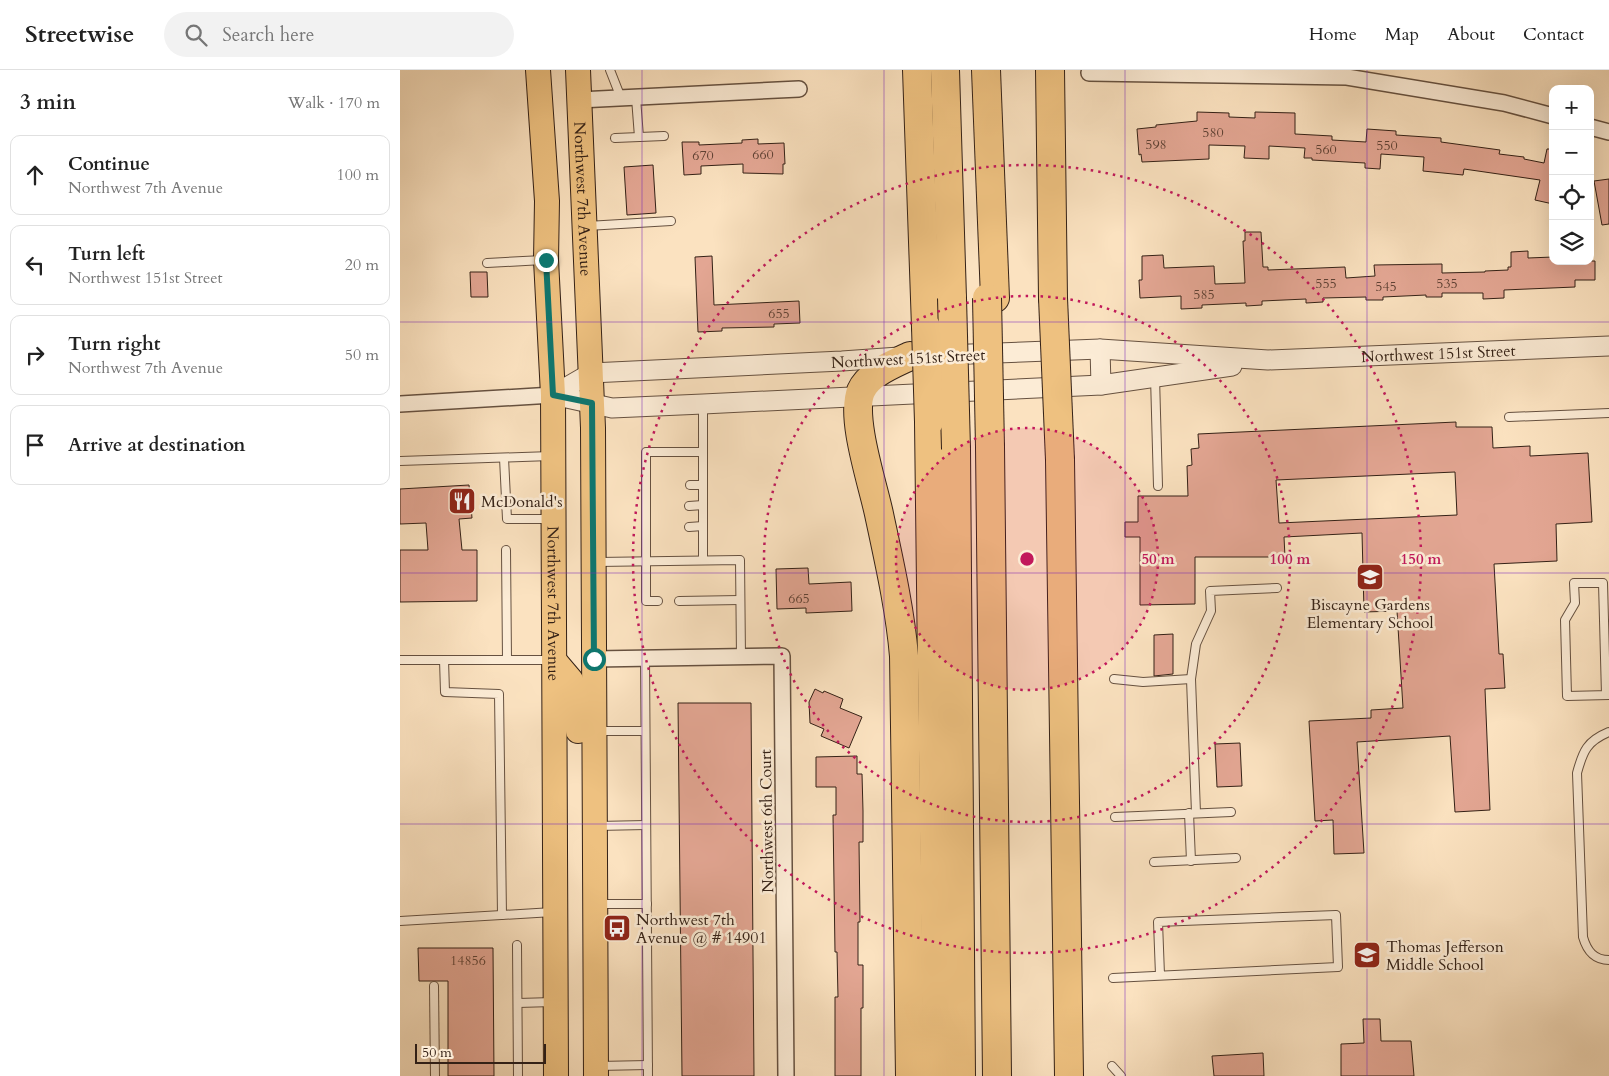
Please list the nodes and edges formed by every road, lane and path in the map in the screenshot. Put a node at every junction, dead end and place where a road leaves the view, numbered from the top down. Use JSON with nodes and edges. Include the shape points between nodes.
{"nodes":[{"id":1,"x":538,"y":70,"type":"edge"},
{"id":2,"x":578,"y":70,"type":"edge"},
{"id":3,"x":610,"y":70,"type":"edge"},
{"id":4,"x":918,"y":70,"type":"edge"},
{"id":5,"x":945,"y":70,"type":"edge"},
{"id":6,"x":979,"y":70,"type":"edge"},
{"id":7,"x":986,"y":70,"type":"edge"},
{"id":8,"x":1050,"y":70,"type":"edge"},
{"id":9,"x":1089,"y":73,"type":"dead end"},
{"id":10,"x":800,"y":89,"type":"dead end"},
{"id":11,"x":628,"y":98,"type":"junction"},
{"id":12,"x":579,"y":100,"type":"junction"},
{"id":13,"x":1549,"y":115,"type":"edge"},
{"id":14,"x":1594,"y":128,"type":"edge"},
{"id":15,"x":1609,"y":132,"type":"edge"},
{"id":16,"x":664,"y":136,"type":"dead end"},
{"id":17,"x":638,"y":137,"type":"junction"},
{"id":18,"x":615,"y":138,"type":"dead end"},
{"id":19,"x":671,"y":221,"type":"dead end"},
{"id":20,"x":584,"y":226,"type":"junction"},
{"id":21,"x":546,"y":260,"type":"junction"},
{"id":22,"x":487,"y":263,"type":"dead end"},
{"id":23,"x":991,"y":298,"type":"junction"},
{"id":24,"x":1609,"y":346,"type":"edge"},
{"id":25,"x":1100,"y":350,"type":"junction"},
{"id":26,"x":910,"y":356,"type":"junction"},
{"id":27,"x":1268,"y":360,"type":"junction"},
{"id":28,"x":591,"y":373,"type":"junction"},
{"id":29,"x":1154,"y":377,"type":"junction"},
{"id":30,"x":1100,"y":385,"type":"junction"},
{"id":31,"x":553,"y":395,"type":"junction"},
{"id":32,"x":859,"y":397,"type":"junction"},
{"id":33,"x":592,"y":403,"type":"junction"},
{"id":34,"x":400,"y":404,"type":"edge"},
{"id":35,"x":703,"y":404,"type":"junction"},
{"id":36,"x":1609,"y":413,"type":"edge"},
{"id":37,"x":1508,"y":417,"type":"dead end"},
{"id":38,"x":702,"y":452,"type":"junction"},
{"id":39,"x":553,"y":456,"type":"junction"},
{"id":40,"x":504,"y":458,"type":"junction"},
{"id":41,"x":400,"y":461,"type":"edge"},
{"id":42,"x":690,"y":485,"type":"dead end"},
{"id":43,"x":702,"y":485,"type":"junction"},
{"id":44,"x":1158,"y":486,"type":"dead end"},
{"id":45,"x":702,"y":505,"type":"junction"},
{"id":46,"x":689,"y":506,"type":"dead end"},
{"id":47,"x":553,"y":519,"type":"junction"},
{"id":48,"x":689,"y":526,"type":"dead end"},
{"id":49,"x":702,"y":526,"type":"junction"},
{"id":50,"x":506,"y":550,"type":"dead end"},
{"id":51,"x":702,"y":560,"type":"junction"},
{"id":52,"x":646,"y":561,"type":"junction"},
{"id":53,"x":592,"y":562,"type":"junction"},
{"id":54,"x":1277,"y":588,"type":"dead end"},
{"id":55,"x":740,"y":600,"type":"junction"},
{"id":56,"x":658,"y":601,"type":"dead end"},
{"id":57,"x":679,"y":601,"type":"dead end"},
{"id":58,"x":741,"y":657,"type":"junction"},
{"id":59,"x":645,"y":658,"type":"junction"},
{"id":60,"x":594,"y":659,"type":"junction"},
{"id":61,"x":400,"y":660,"type":"edge"},
{"id":62,"x":444,"y":660,"type":"junction"},
{"id":63,"x":507,"y":660,"type":"junction"},
{"id":64,"x":554,"y":660,"type":"junction"},
{"id":65,"x":1114,"y":679,"type":"dead end"},
{"id":66,"x":1191,"y":679,"type":"junction"},
{"id":67,"x":1607,"y":695,"type":"edge"},
{"id":68,"x":594,"y":731,"type":"junction"},
{"id":69,"x":645,"y":731,"type":"junction"},
{"id":70,"x":1609,"y":732,"type":"edge"},
{"id":71,"x":1231,"y":812,"type":"dead end"},
{"id":72,"x":1192,"y":813,"type":"junction"},
{"id":73,"x":1115,"y":817,"type":"dead end"},
{"id":74,"x":646,"y":825,"type":"junction"},
{"id":75,"x":595,"y":826,"type":"junction"},
{"id":76,"x":1236,"y":858,"type":"dead end"},
{"id":77,"x":1191,"y":861,"type":"junction"},
{"id":78,"x":1154,"y":862,"type":"dead end"},
{"id":79,"x":595,"y":904,"type":"junction"},
{"id":80,"x":647,"y":904,"type":"junction"},
{"id":81,"x":555,"y":912,"type":"junction"},
{"id":82,"x":502,"y":915,"type":"junction"},
{"id":83,"x":400,"y":921,"type":"edge"},
{"id":84,"x":517,"y":945,"type":"dead end"},
{"id":85,"x":1609,"y":960,"type":"edge"},
{"id":86,"x":1160,"y":975,"type":"junction"},
{"id":87,"x":1113,"y":978,"type":"dead end"},
{"id":88,"x":434,"y":986,"type":"dead end"},
{"id":89,"x":556,"y":1002,"type":"junction"},
{"id":90,"x":518,"y":1003,"type":"junction"},
{"id":91,"x":648,"y":1065,"type":"junction"},
{"id":92,"x":1112,"y":1066,"type":"dead end"},
{"id":93,"x":596,"y":1071,"type":"edge"},
{"id":94,"x":435,"y":1076,"type":"edge"},
{"id":95,"x":518,"y":1076,"type":"edge"},
{"id":96,"x":556,"y":1076,"type":"edge"},
{"id":97,"x":648,"y":1076,"type":"edge"},
{"id":98,"x":786,"y":1076,"type":"edge"},
{"id":99,"x":910,"y":1076,"type":"edge"},
{"id":100,"x":937,"y":1076,"type":"edge"},
{"id":101,"x":962,"y":1076,"type":"edge"},
{"id":102,"x":997,"y":1076,"type":"edge"},
{"id":103,"x":1069,"y":1076,"type":"edge"},
{"id":104,"x":1121,"y":1076,"type":"edge"}],
"edges":[{"from":1,"to":21,"type":"main road","name":"Northwest 7th Avenue","via":[[547,201]]},
{"from":2,"to":12,"type":"main road","name":"Northwest 7th Avenue"},
{"from":3,"to":11,"type":"lane"},
{"from":4,"to":100,"type":"highway","bridge":true,"via":[[928,422]]},
{"from":5,"to":101,"type":"highway","bridge":true,"via":[[956,449]]},
{"from":6,"to":23,"type":"highway"},
{"from":7,"to":23,"type":"highway"},
{"from":8,"to":103,"type":"highway","bridge":true,"via":[[1053,298],[1060,460]]},
{"from":9,"to":13,"type":"street","via":[[1347,77],[1504,103]]},
{"from":10,"to":11,"type":"street"},
{"from":11,"to":12,"type":"street"},
{"from":11,"to":17,"type":"lane"},
{"from":12,"to":20,"type":"main road","name":"Northwest 7th Avenue"},
{"from":14,"to":15,"type":"street"},
{"from":16,"to":17,"type":"lane"},
{"from":17,"to":18,"type":"lane"},
{"from":19,"to":20,"type":"lane"},
{"from":20,"to":28,"type":"main road","name":"Northwest 7th Avenue"},
{"from":21,"to":22,"type":"lane"},
{"from":21,"to":31,"type":"main road","name":"Northwest 7th Avenue"},
{"from":23,"to":102,"type":"highway","bridge":true},
{"from":24,"to":27,"type":"street","name":"Northwest 151st Street"},
{"from":25,"to":26,"type":"street","name":"Northwest 151st Street"},
{"from":25,"to":27,"type":"street","name":"Northwest 151st Street"},
{"from":25,"to":30,"type":"street"},
{"from":26,"to":28,"type":"street","name":"Northwest 151st Street"},
{"from":26,"to":32,"type":"highway","via":[[869,380]]},
{"from":27,"to":29,"type":"street","name":"Northwest 151st Street"},
{"from":28,"to":31,"type":"street","name":"Northwest 151st Street"},
{"from":28,"to":33,"type":"main road","name":"Northwest 7th Avenue"},
{"from":29,"to":30,"type":"street","name":"Northwest 151st Street"},
{"from":29,"to":44,"type":"lane"},
{"from":30,"to":32,"type":"street","name":"Northwest 151st Street"},
{"from":31,"to":33,"type":"street","name":"Northwest 151st Street"},
{"from":31,"to":34,"type":"street","name":"Northwest 151st Street"},
{"from":31,"to":39,"type":"main road","name":"Northwest 7th Avenue"},
{"from":32,"to":35,"type":"street","name":"Northwest 151st Street"},
{"from":32,"to":99,"type":"highway","via":[[859,426],[902,632],[904,656]]},
{"from":33,"to":35,"type":"street","name":"Northwest 151st Street","via":[[612,408]]},
{"from":33,"to":53,"type":"main road","name":"Northwest 7th Avenue"},
{"from":35,"to":38,"type":"lane"},
{"from":36,"to":37,"type":"lane"},
{"from":38,"to":43,"type":"lane"},
{"from":38,"to":52,"type":"lane","via":[[646,452],[650,485]]},
{"from":39,"to":40,"type":"lane"},
{"from":39,"to":47,"type":"main road","name":"Northwest 7th Avenue"},
{"from":40,"to":41,"type":"lane"},
{"from":40,"to":47,"type":"lane","via":[[507,519]]},
{"from":42,"to":43,"type":"lane"},
{"from":43,"to":45,"type":"lane"},
{"from":45,"to":46,"type":"lane"},
{"from":45,"to":49,"type":"lane"},
{"from":47,"to":64,"type":"main road","name":"Northwest 7th Avenue"},
{"from":48,"to":49,"type":"lane"},
{"from":49,"to":51,"type":"lane"},
{"from":50,"to":63,"type":"lane"},
{"from":51,"to":52,"type":"lane"},
{"from":51,"to":55,"type":"lane","via":[[740,560]]},
{"from":52,"to":53,"type":"lane"},
{"from":52,"to":56,"type":"lane","via":[[646,601]]},
{"from":53,"to":60,"type":"main road","name":"Northwest 7th Avenue"},
{"from":54,"to":66,"type":"lane","via":[[1210,592],[1211,611],[1196,644]]},
{"from":55,"to":57,"type":"lane"},
{"from":55,"to":58,"type":"lane"},
{"from":58,"to":59,"type":"street"},
{"from":58,"to":98,"type":"street","name":"Northwest 6th Court","via":[[782,656]]},
{"from":59,"to":60,"type":"street"},
{"from":59,"to":69,"type":"lane"},
{"from":60,"to":68,"type":"main road","name":"Northwest 7th Avenue"},
{"from":61,"to":62,"type":"lane"},
{"from":62,"to":63,"type":"lane"},
{"from":62,"to":82,"type":"lane","via":[[445,692],[499,694]]},
{"from":63,"to":64,"type":"lane"},
{"from":64,"to":75,"type":"main road","via":[[571,680],[578,702],[578,794]]},
{"from":64,"to":81,"type":"main road","name":"Northwest 7th Avenue"},
{"from":65,"to":66,"type":"lane","via":[[1143,682]]},
{"from":66,"to":72,"type":"lane"},
{"from":67,"to":67,"type":"lane","via":[[1567,696],[1565,620],[1575,603],[1574,583],[1603,583]]},
{"from":68,"to":69,"type":"lane"},
{"from":68,"to":75,"type":"main road","name":"Northwest 7th Avenue"},
{"from":69,"to":74,"type":"lane"},
{"from":70,"to":85,"type":"lane","via":[[1596,737],[1582,753],[1577,773],[1583,937],[1593,956]]},
{"from":71,"to":72,"type":"lane"},
{"from":72,"to":73,"type":"lane"},
{"from":72,"to":77,"type":"lane"},
{"from":74,"to":75,"type":"lane"},
{"from":74,"to":80,"type":"lane"},
{"from":75,"to":79,"type":"main road","name":"Northwest 7th Avenue"},
{"from":76,"to":77,"type":"lane"},
{"from":77,"to":78,"type":"lane"},
{"from":79,"to":80,"type":"lane"},
{"from":79,"to":93,"type":"main road","name":"Northwest 7th Avenue"},
{"from":80,"to":91,"type":"lane"},
{"from":81,"to":82,"type":"lane"},
{"from":81,"to":89,"type":"main road","name":"Northwest 7th Avenue"},
{"from":82,"to":83,"type":"lane"},
{"from":84,"to":90,"type":"lane"},
{"from":86,"to":86,"type":"lane","via":[[1338,967],[1336,915],[1158,922]]},
{"from":86,"to":87,"type":"lane"},
{"from":88,"to":94,"type":"lane"},
{"from":89,"to":90,"type":"lane"},
{"from":89,"to":96,"type":"main road","name":"Northwest 7th Avenue"},
{"from":90,"to":95,"type":"lane"},
{"from":91,"to":93,"type":"lane"},
{"from":91,"to":97,"type":"lane"},
{"from":92,"to":104,"type":"lane"}]}
